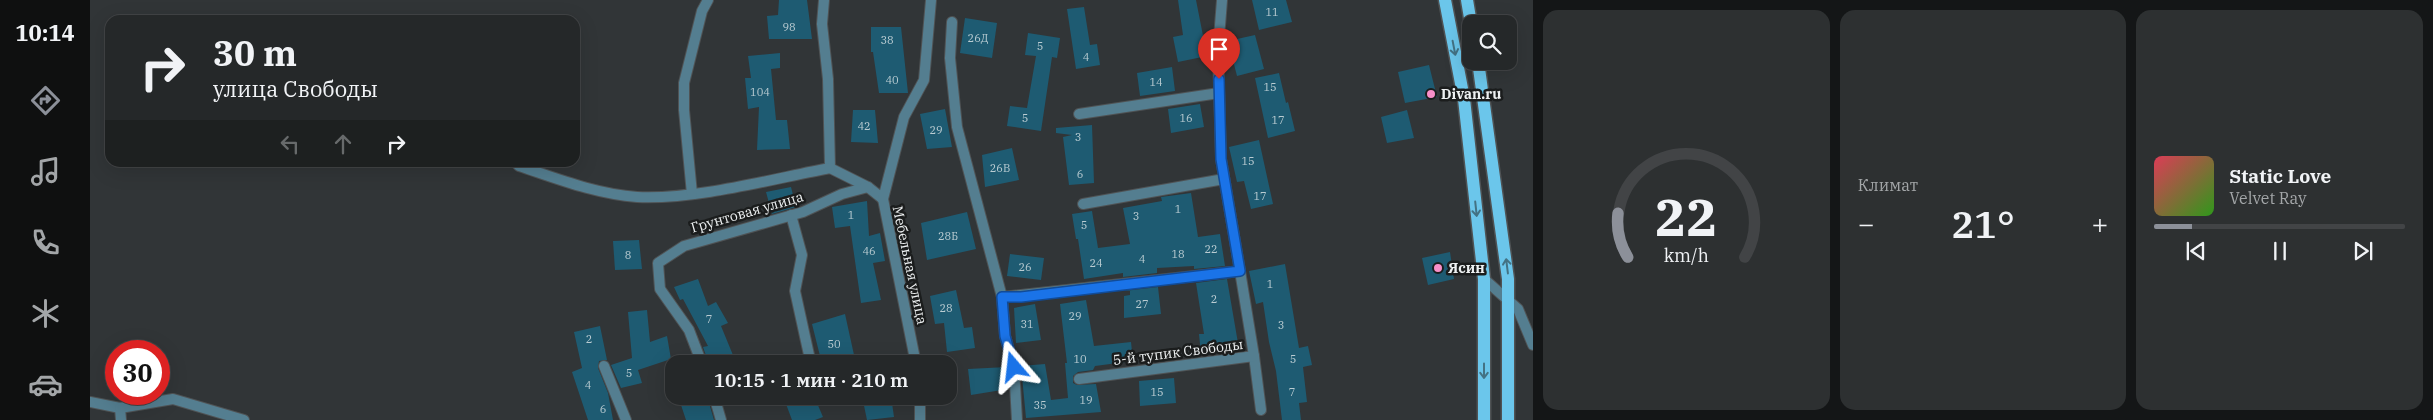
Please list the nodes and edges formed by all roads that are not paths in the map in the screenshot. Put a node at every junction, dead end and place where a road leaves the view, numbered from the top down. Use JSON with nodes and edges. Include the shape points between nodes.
{"nodes":[{"id":1,"x":708,"y":0,"type":"edge"},
{"id":2,"x":824,"y":0,"type":"edge"},
{"id":3,"x":931,"y":0,"type":"edge"},
{"id":4,"x":1222,"y":0,"type":"edge"},
{"id":5,"x":1446,"y":0,"type":"edge"},
{"id":6,"x":1467,"y":0,"type":"edge"},
{"id":7,"x":1470,"y":15,"type":"edge"},
{"id":8,"x":952,"y":22,"type":"dead end"},
{"id":9,"x":1479,"y":70,"type":"edge"},
{"id":10,"x":1219,"y":93,"type":"junction"},
{"id":11,"x":1079,"y":114,"type":"dead end"},
{"id":12,"x":522,"y":167,"type":"edge"},
{"id":13,"x":830,"y":168,"type":"junction"},
{"id":14,"x":1224,"y":179,"type":"junction"},
{"id":15,"x":868,"y":187,"type":"junction"},
{"id":16,"x":692,"y":194,"type":"junction"},
{"id":17,"x":883,"y":199,"type":"junction"},
{"id":18,"x":1083,"y":204,"type":"dead end"},
{"id":19,"x":791,"y":216,"type":"junction"},
{"id":20,"x":1240,"y":271,"type":"junction"},
{"id":21,"x":1484,"y":279,"type":"junction"},
{"id":22,"x":1002,"y":297,"type":"junction"},
{"id":23,"x":1508,"y":300,"type":"junction"},
{"id":24,"x":1533,"y":345,"type":"edge"},
{"id":25,"x":699,"y":355,"type":"edge"},
{"id":26,"x":809,"y":355,"type":"edge"},
{"id":27,"x":914,"y":355,"type":"edge"},
{"id":28,"x":1254,"y":356,"type":"junction"},
{"id":29,"x":604,"y":366,"type":"dead end"},
{"id":30,"x":1079,"y":379,"type":"dead end"},
{"id":31,"x":90,"y":402,"type":"edge"},
{"id":32,"x":717,"y":405,"type":"edge"},
{"id":33,"x":920,"y":405,"type":"edge"},
{"id":34,"x":120,"y":408,"type":"junction"},
{"id":35,"x":1261,"y":410,"type":"dead end"},
{"id":36,"x":121,"y":420,"type":"edge"},
{"id":37,"x":244,"y":420,"type":"edge"},
{"id":38,"x":626,"y":420,"type":"edge"},
{"id":39,"x":721,"y":420,"type":"edge"},
{"id":40,"x":920,"y":420,"type":"edge"},
{"id":41,"x":1017,"y":420,"type":"edge"},
{"id":42,"x":1484,"y":420,"type":"edge"},
{"id":43,"x":1508,"y":420,"type":"edge"}],
"edges":[{"from":1,"to":16,"type":"street","via":[[684,83]]},
{"from":2,"to":13,"type":"street","via":[[822,24],[828,78]]},
{"from":3,"to":17,"type":"street","name":"Мебельная улица","via":[[924,80],[904,117]]},
{"from":4,"to":10,"type":"street","name":"5-й тупик Свободы"},
{"from":5,"to":21,"type":"main road","one_way":true,"via":[[1464,99]]},
{"from":6,"to":7,"type":"main road"},
{"from":8,"to":22,"type":"street","via":[[950,58],[957,127]]},
{"from":23,"to":9,"type":"main road","one_way":true,"via":[[1508,279]]},
{"from":10,"to":11,"type":"street"},
{"from":10,"to":14,"type":"street","name":"5-й тупик Свободы"},
{"from":12,"to":16,"type":"street","via":[[586,188],[638,197]]},
{"from":13,"to":15,"type":"street"},
{"from":13,"to":16,"type":"street"},
{"from":14,"to":18,"type":"street"},
{"from":14,"to":20,"type":"street","name":"5-й тупик Свободы"},
{"from":15,"to":17,"type":"street"},
{"from":15,"to":19,"type":"street","name":"Грунтовая улица","via":[[842,194]]},
{"from":17,"to":27,"type":"street","name":"Мебельная улица"},
{"from":19,"to":25,"type":"street","name":"Грунтовая улица","via":[[684,246],[658,263],[660,289],[689,330]]},
{"from":19,"to":26,"type":"street","via":[[802,255],[795,291]]},
{"from":20,"to":22,"type":"street"},
{"from":20,"to":28,"type":"street","name":"5-й тупик Свободы"},
{"from":21,"to":23,"type":"street"},
{"from":21,"to":42,"type":"main road","one_way":true},
{"from":22,"to":41,"type":"street","via":[[1005,336],[1014,367]]},
{"from":23,"to":24,"type":"street","via":[[1518,308]]},
{"from":23,"to":43,"type":"main road"},
{"from":28,"to":30,"type":"street","name":"5-й тупик Свободы"},
{"from":28,"to":35,"type":"street"},
{"from":29,"to":38,"type":"street"},
{"from":31,"to":34,"type":"street"},
{"from":32,"to":39,"type":"street"},
{"from":33,"to":40,"type":"street"},
{"from":34,"to":36,"type":"street"},
{"from":34,"to":37,"type":"street","via":[[173,399]]}]}
